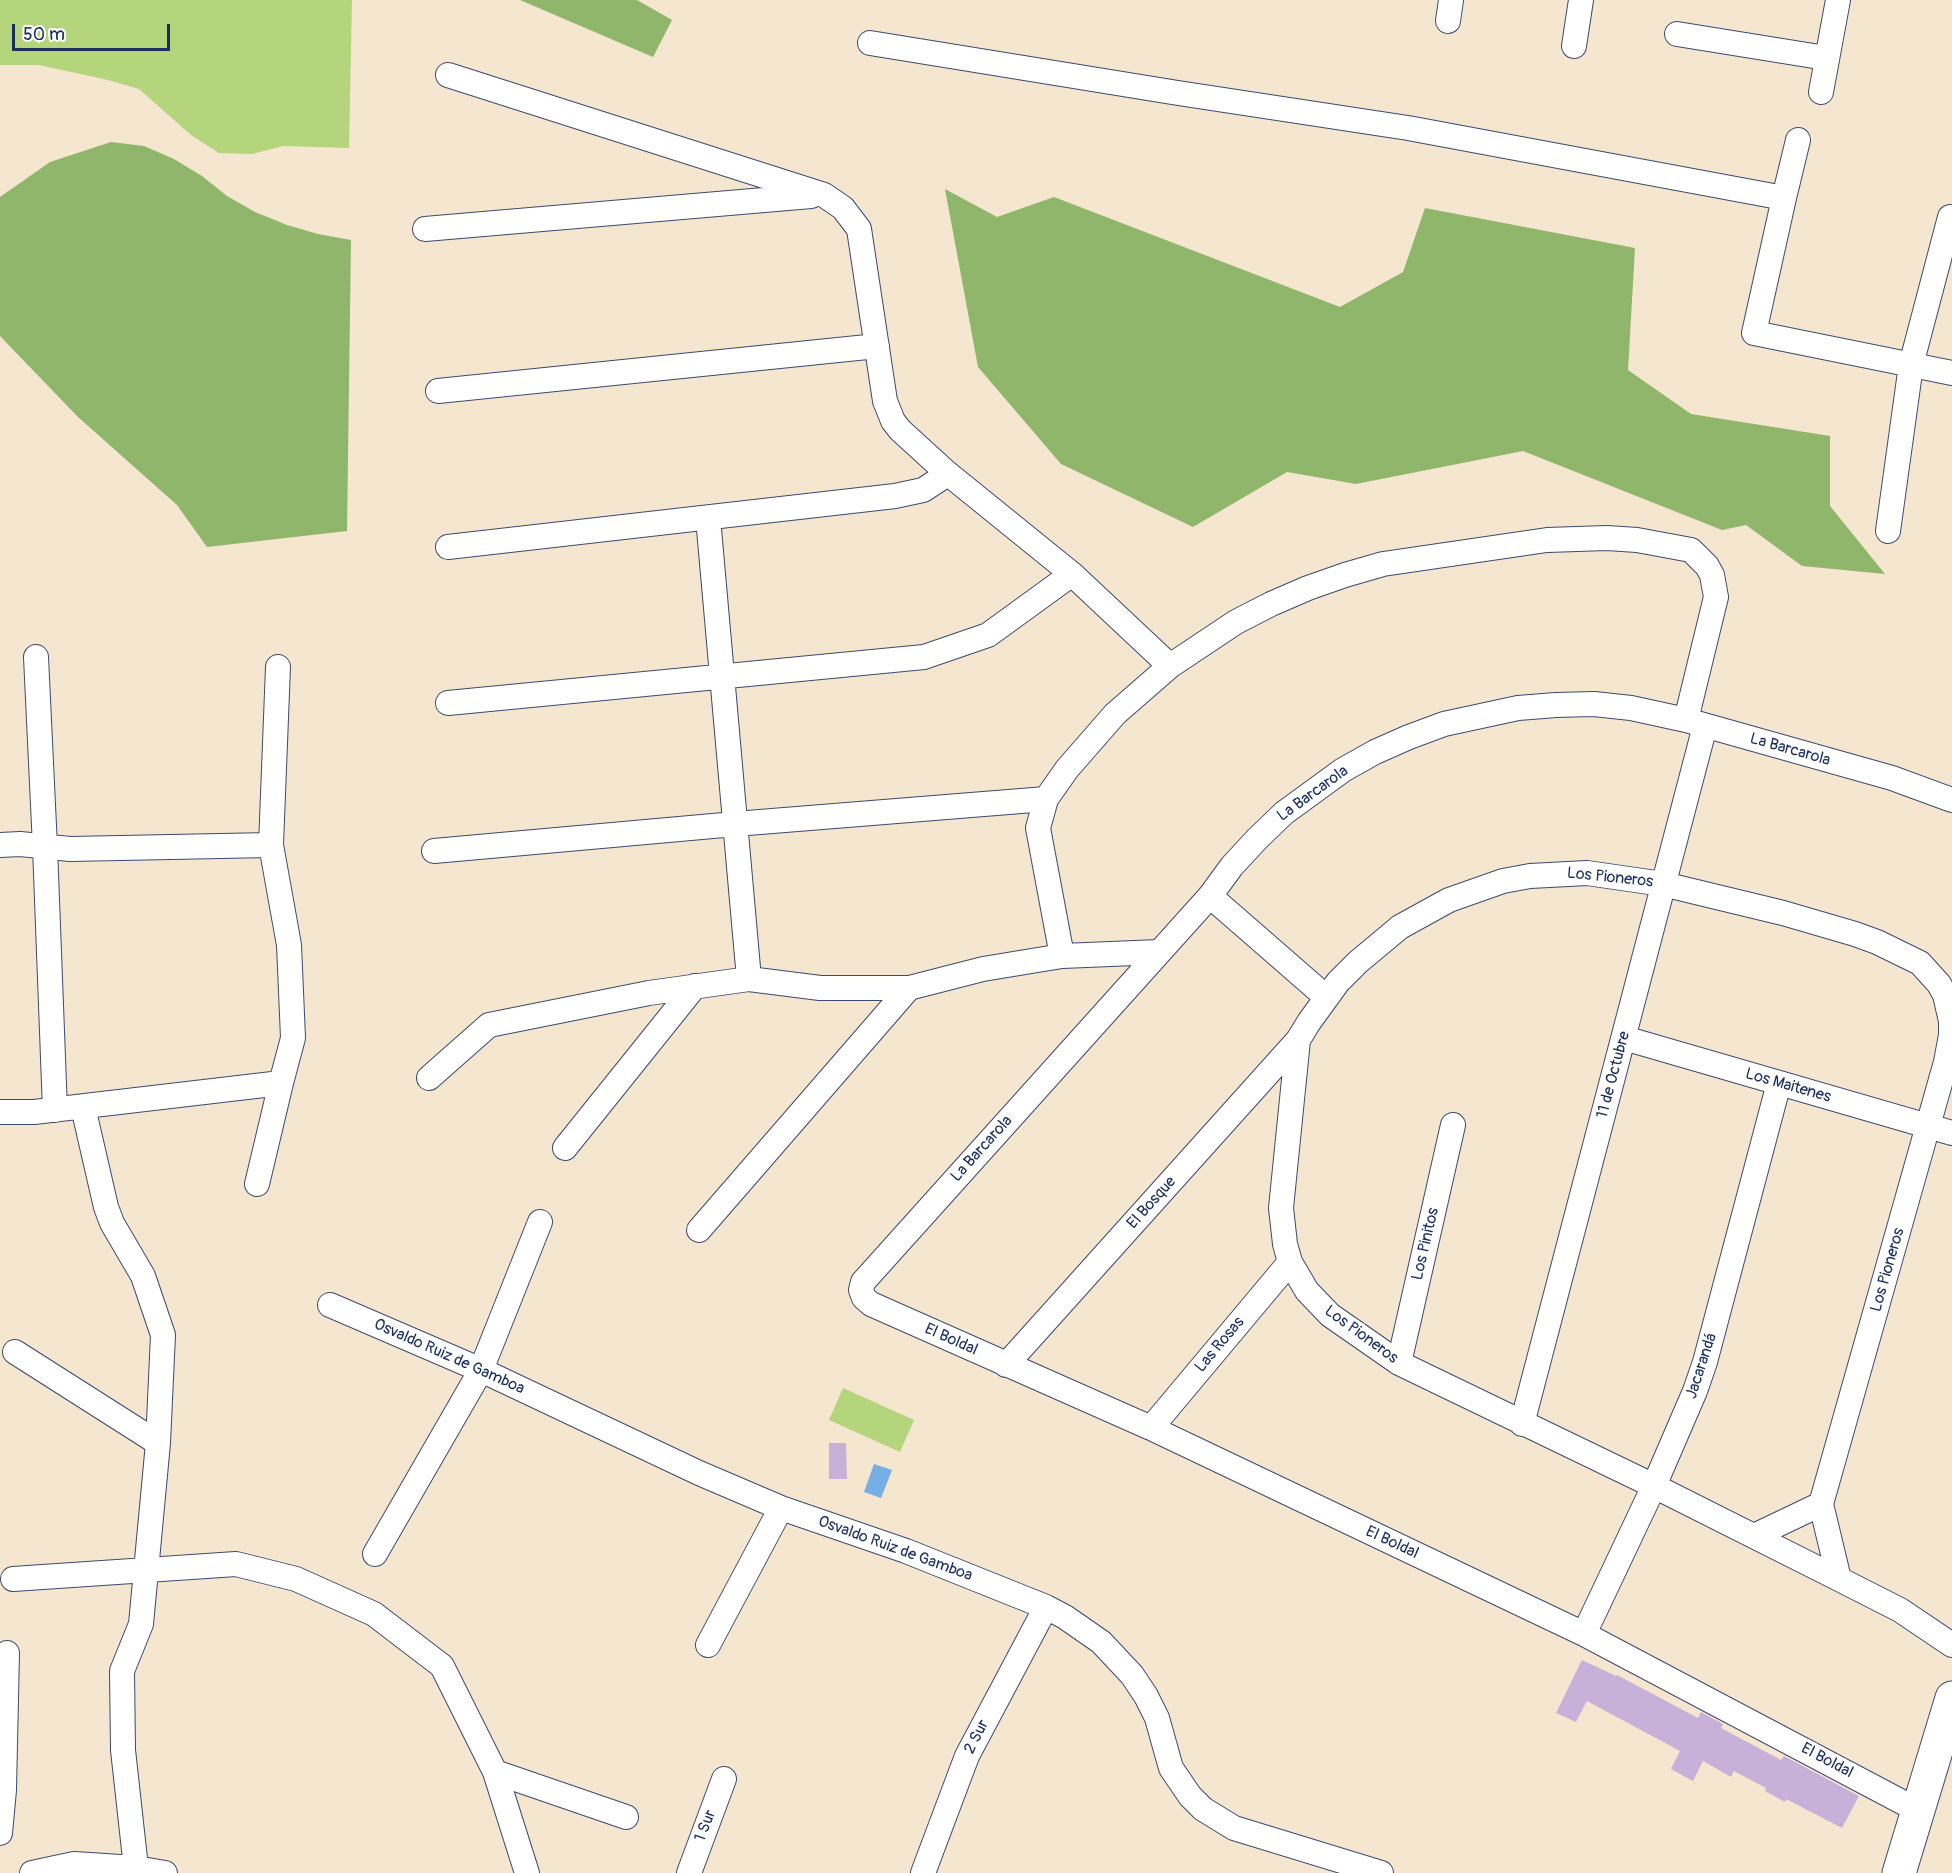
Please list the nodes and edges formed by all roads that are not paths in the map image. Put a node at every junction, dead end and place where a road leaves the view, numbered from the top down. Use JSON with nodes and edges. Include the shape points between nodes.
{"nodes":[{"id":1,"x":1581,"y":0,"type":"edge"},
{"id":2,"x":1838,"y":0,"type":"edge"},
{"id":3,"x":1677,"y":34,"type":"dead end"},
{"id":4,"x":870,"y":43,"type":"dead end"},
{"id":5,"x":1574,"y":46,"type":"dead end"},
{"id":6,"x":1826,"y":58,"type":"junction"},
{"id":7,"x":448,"y":75,"type":"dead end"},
{"id":8,"x":1821,"y":92,"type":"dead end"},
{"id":9,"x":1798,"y":140,"type":"dead end"},
{"id":10,"x":824,"y":195,"type":"junction"},
{"id":11,"x":1784,"y":198,"type":"junction"},
{"id":12,"x":1950,"y":217,"type":"dead end"},
{"id":13,"x":425,"y":229,"type":"dead end"},
{"id":14,"x":877,"y":346,"type":"junction"},
{"id":15,"x":1911,"y":365,"type":"junction"},
{"id":16,"x":1952,"y":373,"type":"edge"},
{"id":17,"x":438,"y":391,"type":"dead end"},
{"id":18,"x":946,"y":472,"type":"junction"},
{"id":19,"x":708,"y":518,"type":"junction"},
{"id":20,"x":1888,"y":531,"type":"dead end"},
{"id":21,"x":448,"y":547,"type":"dead end"},
{"id":22,"x":1071,"y":574,"type":"junction"},
{"id":23,"x":36,"y":657,"type":"dead end"},
{"id":24,"x":1170,"y":666,"type":"junction"},
{"id":25,"x":278,"y":667,"type":"dead end"},
{"id":26,"x":722,"y":677,"type":"junction"},
{"id":27,"x":448,"y":703,"type":"dead end"},
{"id":28,"x":1695,"y":723,"type":"junction"},
{"id":29,"x":1046,"y":799,"type":"junction"},
{"id":30,"x":1952,"y":800,"type":"edge"},
{"id":31,"x":735,"y":824,"type":"junction"},
{"id":32,"x":0,"y":845,"type":"edge"},
{"id":33,"x":271,"y":845,"type":"junction"},
{"id":34,"x":45,"y":847,"type":"junction"},
{"id":35,"x":434,"y":851,"type":"dead end"},
{"id":36,"x":1663,"y":884,"type":"junction"},
{"id":37,"x":1210,"y":896,"type":"junction"},
{"id":38,"x":1159,"y":952,"type":"junction"},
{"id":39,"x":1062,"y":956,"type":"junction"},
{"id":40,"x":749,"y":979,"type":"junction"},
{"id":41,"x":695,"y":986,"type":"junction"},
{"id":42,"x":909,"y":988,"type":"junction"},
{"id":43,"x":1326,"y":997,"type":"junction"},
{"id":44,"x":1624,"y":1038,"type":"junction"},
{"id":45,"x":1298,"y":1040,"type":"junction"},
{"id":46,"x":429,"y":1078,"type":"dead end"},
{"id":47,"x":281,"y":1083,"type":"junction"},
{"id":48,"x":1779,"y":1083,"type":"junction"},
{"id":49,"x":83,"y":1107,"type":"junction"},
{"id":50,"x":55,"y":1110,"type":"junction"},
{"id":51,"x":0,"y":1112,"type":"edge"},
{"id":52,"x":1453,"y":1125,"type":"dead end"},
{"id":53,"x":1929,"y":1127,"type":"junction"},
{"id":54,"x":1952,"y":1133,"type":"edge"},
{"id":55,"x":565,"y":1148,"type":"dead end"},
{"id":56,"x":258,"y":1184,"type":"dead end"},
{"id":57,"x":540,"y":1222,"type":"dead end"},
{"id":58,"x":699,"y":1230,"type":"dead end"},
{"id":59,"x":1290,"y":1262,"type":"junction"},
{"id":60,"x":861,"y":1290,"type":"joint"},
{"id":61,"x":330,"y":1305,"type":"dead end"},
{"id":62,"x":15,"y":1352,"type":"dead end"},
{"id":63,"x":1399,"y":1363,"type":"junction"},
{"id":64,"x":1006,"y":1365,"type":"junction"},
{"id":65,"x":481,"y":1370,"type":"junction"},
{"id":66,"x":1522,"y":1424,"type":"junction"},
{"id":67,"x":1151,"y":1428,"type":"junction"},
{"id":68,"x":158,"y":1443,"type":"junction"},
{"id":69,"x":1654,"y":1486,"type":"junction"},
{"id":70,"x":1821,"y":1504,"type":"junction"},
{"id":71,"x":781,"y":1508,"type":"junction"},
{"id":72,"x":1754,"y":1536,"type":"junction"},
{"id":73,"x":375,"y":1554,"type":"dead end"},
{"id":74,"x":145,"y":1571,"type":"junction"},
{"id":75,"x":13,"y":1579,"type":"dead end"},
{"id":76,"x":1839,"y":1579,"type":"junction"},
{"id":77,"x":1046,"y":1607,"type":"junction"},
{"id":78,"x":1584,"y":1634,"type":"junction"},
{"id":79,"x":708,"y":1645,"type":"dead end"},
{"id":80,"x":1952,"y":1645,"type":"edge"},
{"id":81,"x":7,"y":1653,"type":"dead end"},
{"id":82,"x":1952,"y":1698,"type":"edge"},
{"id":83,"x":495,"y":1772,"type":"junction"},
{"id":84,"x":724,"y":1779,"type":"dead end"},
{"id":85,"x":1919,"y":1811,"type":"junction"},
{"id":86,"x":626,"y":1817,"type":"dead end"},
{"id":87,"x":0,"y":1833,"type":"edge"},
{"id":88,"x":138,"y":1870,"type":"edge"},
{"id":89,"x":32,"y":1873,"type":"edge"},
{"id":90,"x":165,"y":1873,"type":"edge"},
{"id":91,"x":527,"y":1873,"type":"edge"},
{"id":92,"x":689,"y":1873,"type":"edge"},
{"id":93,"x":923,"y":1873,"type":"edge"},
{"id":94,"x":1381,"y":1873,"type":"edge"},
{"id":95,"x":1899,"y":1873,"type":"edge"}],
"edges":[{"from":1,"to":5,"type":"street"},
{"from":2,"to":6,"type":"street"},
{"from":3,"to":6,"type":"street"},
{"from":4,"to":11,"type":"street","via":[[1408,128]]},
{"from":6,"to":8,"type":"street"},
{"from":7,"to":10,"type":"street"},
{"from":9,"to":11,"type":"street"},
{"from":10,"to":13,"type":"street"},
{"from":10,"to":14,"type":"street","via":[[843,208],[859,229]]},
{"from":11,"to":15,"type":"street","via":[[1754,333]]},
{"from":12,"to":15,"type":"street"},
{"from":14,"to":17,"type":"street"},
{"from":14,"to":18,"type":"street","via":[[885,401],[893,421]]},
{"from":15,"to":16,"type":"street"},
{"from":15,"to":20,"type":"street"},
{"from":18,"to":19,"type":"street","via":[[932,485],[913,493]]},
{"from":18,"to":22,"type":"street"},
{"from":19,"to":21,"type":"street"},
{"from":19,"to":26,"type":"street"},
{"from":22,"to":24,"type":"street"},
{"from":22,"to":26,"type":"street","via":[[988,635],[924,657]]},
{"from":23,"to":34,"type":"street"},
{"from":24,"to":28,"type":"street","name":"11 de Octubre","via":[[1271,604],[1383,564],[1577,537],[1637,540],[1691,550],[1707,566],[1715,586],[1715,608]]},
{"from":24,"to":29,"type":"street","name":"11 de Octubre","via":[[1115,714]]},
{"from":25,"to":33,"type":"street"},
{"from":26,"to":27,"type":"street"},
{"from":26,"to":31,"type":"street"},
{"from":28,"to":30,"type":"street","name":"La Barcarola","via":[[1892,778]]},
{"from":28,"to":36,"type":"street","name":"11 de Octubre"},
{"from":28,"to":37,"type":"street","name":"La Barcarola","via":[[1594,704],[1518,708],[1444,724],[1376,752],[1313,790],[1257,839]]},
{"from":29,"to":31,"type":"street"},
{"from":29,"to":39,"type":"street","via":[[1038,828]]},
{"from":31,"to":35,"type":"street"},
{"from":31,"to":40,"type":"street"},
{"from":32,"to":34,"type":"street"},
{"from":33,"to":34,"type":"street"},
{"from":33,"to":47,"type":"street","via":[[289,945],[293,1038]]},
{"from":34,"to":50,"type":"street"},
{"from":36,"to":43,"type":"street","name":"Los Pioneros","via":[[1587,873],[1558,873],[1476,889],[1400,927],[1358,962]]},
{"from":36,"to":44,"type":"street","name":"11 de Octubre"},
{"from":36,"to":53,"type":"street","name":"Los Pioneros","via":[[1855,934],[1920,963],[1945,995],[1951,1021],[1946,1062]]},
{"from":37,"to":38,"type":"street","name":"La Barcarola"},
{"from":37,"to":43,"type":"street"},
{"from":38,"to":39,"type":"street"},
{"from":38,"to":60,"type":"street","name":"La Barcarola","via":[[862,1282]]},
{"from":39,"to":42,"type":"street","via":[[983,969]]},
{"from":40,"to":41,"type":"street"},
{"from":40,"to":42,"type":"street","via":[[820,988]]},
{"from":41,"to":46,"type":"street","via":[[489,1025]]},
{"from":41,"to":55,"type":"street"},
{"from":42,"to":58,"type":"street"},
{"from":43,"to":45,"type":"street","name":"Los Pioneros"},
{"from":44,"to":48,"type":"street","name":"Los Maitenes"},
{"from":44,"to":66,"type":"street","name":"11 de Octubre"},
{"from":45,"to":59,"type":"street","name":"Los Pioneros","via":[[1281,1208]]},
{"from":45,"to":64,"type":"street","name":"El Bosque"},
{"from":47,"to":49,"type":"street"},
{"from":47,"to":56,"type":"street"},
{"from":48,"to":53,"type":"street","name":"Los Maitenes"},
{"from":48,"to":69,"type":"street","name":"Jacarandá","via":[[1705,1362]]},
{"from":49,"to":50,"type":"street"},
{"from":49,"to":68,"type":"street","via":[[106,1207],[143,1276],[163,1335]]},
{"from":50,"to":51,"type":"street"},
{"from":52,"to":63,"type":"street","name":"Los Pinitos"},
{"from":53,"to":54,"type":"street","name":"Los Maitenes"},
{"from":53,"to":70,"type":"street","name":"Los Pioneros"},
{"from":57,"to":65,"type":"street"},
{"from":59,"to":63,"type":"street","name":"Los Pioneros","via":[[1317,1303]]},
{"from":59,"to":67,"type":"street","name":"Las Rosas"},
{"from":60,"to":64,"type":"street","name":"El Boldal","via":[[871,1304]]},
{"from":61,"to":65,"type":"street","name":"Osvaldo Ruiz de Gamboa"},
{"from":62,"to":68,"type":"street"},
{"from":63,"to":66,"type":"street","name":"Los Pioneros"},
{"from":64,"to":67,"type":"street","name":"El Boldal"},
{"from":65,"to":71,"type":"street","name":"Osvaldo Ruiz de Gamboa"},
{"from":65,"to":73,"type":"street"},
{"from":66,"to":69,"type":"street","name":"Los Pioneros"},
{"from":67,"to":78,"type":"street","name":"El Boldal"},
{"from":68,"to":74,"type":"street"},
{"from":69,"to":72,"type":"street","name":"Los Pioneros"},
{"from":69,"to":78,"type":"street","name":"Jacarandá"},
{"from":70,"to":72,"type":"street"},
{"from":70,"to":76,"type":"street","name":"Los Pioneros"},
{"from":71,"to":77,"type":"street","name":"Osvaldo Ruiz de Gamboa","via":[[906,1551]]},
{"from":71,"to":79,"type":"street"},
{"from":72,"to":76,"type":"street","name":"Los Pioneros"},
{"from":74,"to":75,"type":"street"},
{"from":74,"to":83,"type":"street","via":[[236,1564],[296,1579],[374,1614],[442,1666]]},
{"from":74,"to":88,"type":"street","via":[[141,1624],[122,1671],[123,1750]]},
{"from":76,"to":80,"type":"street","name":"Los Pioneros","via":[[1900,1610]]},
{"from":77,"to":93,"type":"street","name":"2 Sur","via":[[967,1756]]},
{"from":77,"to":94,"type":"street","name":"Osvaldo Ruiz de Gamboa","via":[[1101,1641],[1132,1675],[1157,1718],[1171,1768],[1203,1809],[1234,1828]]},
{"from":78,"to":85,"type":"street","name":"El Boldal"},
{"from":81,"to":87,"type":"street"},
{"from":82,"to":85,"type":"main road"},
{"from":83,"to":86,"type":"street"},
{"from":83,"to":91,"type":"street"},
{"from":84,"to":92,"type":"street","name":"1 Sur"},
{"from":85,"to":95,"type":"main road"},
{"from":88,"to":89,"type":"street","via":[[74,1864]]},
{"from":88,"to":90,"type":"street"}]}
